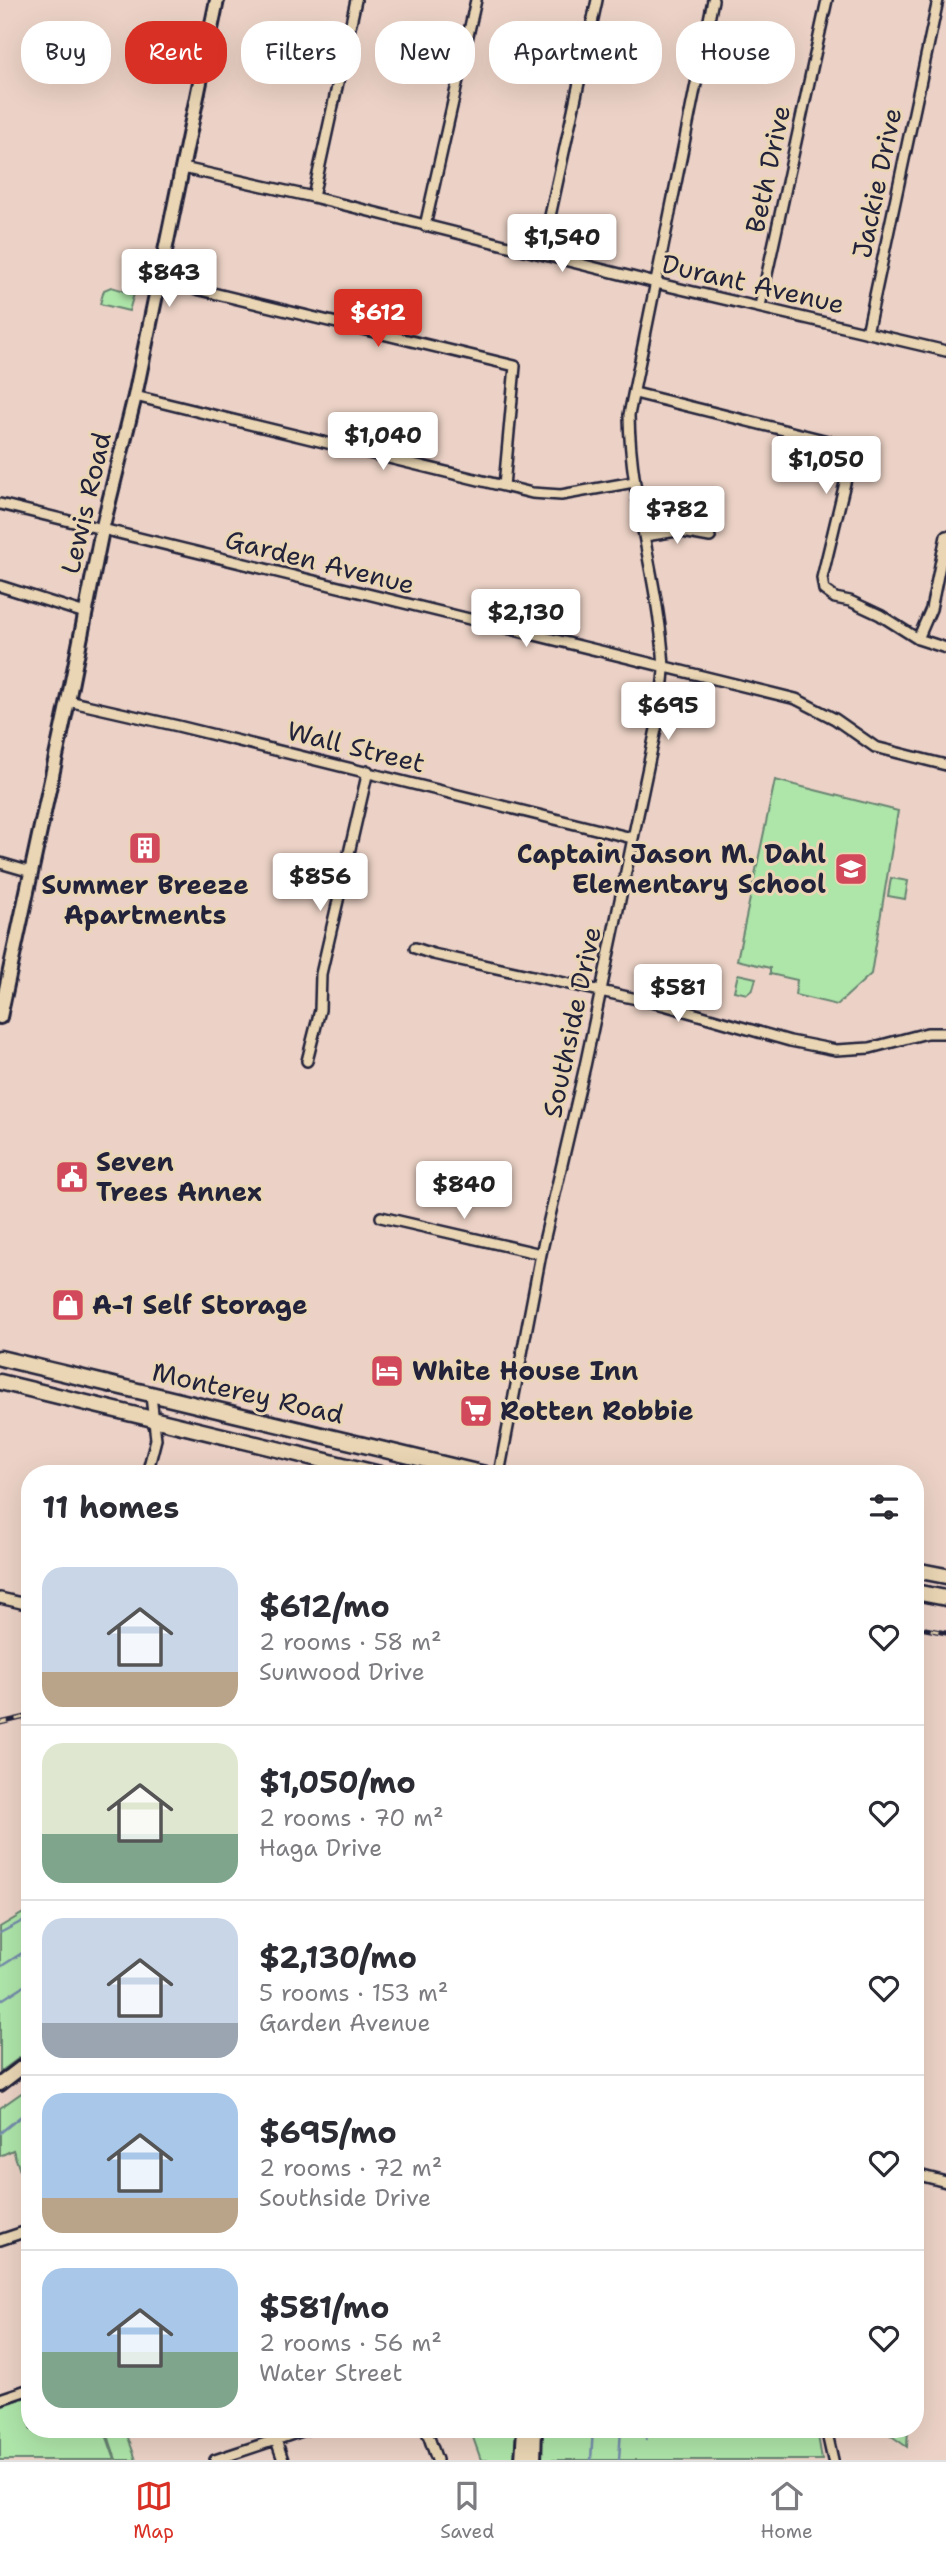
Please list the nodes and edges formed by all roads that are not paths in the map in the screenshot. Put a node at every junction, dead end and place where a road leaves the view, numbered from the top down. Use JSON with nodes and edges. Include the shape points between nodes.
{"nodes":[{"id":1,"x":217,"y":0,"type":"edge"},
{"id":2,"x":356,"y":0,"type":"edge"},
{"id":3,"x":476,"y":0,"type":"edge"},
{"id":4,"x":597,"y":0,"type":"edge"},
{"id":5,"x":713,"y":0,"type":"edge"},
{"id":6,"x":827,"y":0,"type":"edge"},
{"id":7,"x":938,"y":0,"type":"edge"},
{"id":8,"x":183,"y":168,"type":"junction"},
{"id":9,"x":313,"y":197,"type":"junction"},
{"id":10,"x":425,"y":226,"type":"junction"},
{"id":11,"x":542,"y":253,"type":"junction"},
{"id":12,"x":159,"y":280,"type":"junction"},
{"id":13,"x":655,"y":282,"type":"junction"},
{"id":14,"x":760,"y":306,"type":"junction"},
{"id":15,"x":867,"y":333,"type":"junction"},
{"id":16,"x":946,"y":351,"type":"edge"},
{"id":17,"x":635,"y":393,"type":"junction"},
{"id":18,"x":135,"y":396,"type":"junction"},
{"id":19,"x":634,"y":482,"type":"junction"},
{"id":20,"x":503,"y":486,"type":"junction"},
{"id":21,"x":0,"y":504,"type":"edge"},
{"id":22,"x":102,"y":530,"type":"junction"},
{"id":23,"x":645,"y":536,"type":"junction"},
{"id":24,"x":710,"y":537,"type":"dead end"},
{"id":25,"x":946,"y":537,"type":"edge"},
{"id":26,"x":0,"y":586,"type":"edge"},
{"id":27,"x":85,"y":612,"type":"junction"},
{"id":28,"x":918,"y":639,"type":"junction"},
{"id":29,"x":946,"y":648,"type":"edge"},
{"id":30,"x":664,"y":668,"type":"junction"},
{"id":31,"x":68,"y":701,"type":"junction"},
{"id":32,"x":946,"y":765,"type":"edge"},
{"id":33,"x":368,"y":771,"type":"junction"},
{"id":34,"x":632,"y":838,"type":"junction"},
{"id":35,"x":0,"y":863,"type":"edge"},
{"id":36,"x":31,"y":872,"type":"junction"},
{"id":37,"x":415,"y":948,"type":"dead end"},
{"id":38,"x":600,"y":993,"type":"junction"},
{"id":39,"x":0,"y":1017,"type":"edge"},
{"id":40,"x":946,"y":1033,"type":"edge"},
{"id":41,"x":307,"y":1062,"type":"dead end"},
{"id":42,"x":381,"y":1217,"type":"dead end"},
{"id":43,"x":541,"y":1254,"type":"junction"},
{"id":44,"x":0,"y":1358,"type":"edge"},
{"id":45,"x":0,"y":1382,"type":"edge"},
{"id":46,"x":151,"y":1396,"type":"junction"},
{"id":47,"x":153,"y":1418,"type":"junction"},
{"id":48,"x":150,"y":1465,"type":"edge"},
{"id":49,"x":344,"y":1465,"type":"edge"},
{"id":50,"x":446,"y":1465,"type":"edge"},
{"id":51,"x":501,"y":1465,"type":"edge"},
{"id":52,"x":924,"y":1572,"type":"edge"},
{"id":53,"x":946,"y":1577,"type":"edge"},
{"id":54,"x":924,"y":1594,"type":"edge"},
{"id":55,"x":0,"y":1598,"type":"edge"},
{"id":56,"x":946,"y":1598,"type":"edge"},
{"id":57,"x":21,"y":1603,"type":"edge"},
{"id":58,"x":21,"y":2068,"type":"edge"},
{"id":59,"x":21,"y":2079,"type":"edge"},
{"id":60,"x":0,"y":2084,"type":"edge"},
{"id":61,"x":0,"y":2094,"type":"edge"},
{"id":62,"x":924,"y":2176,"type":"edge"},
{"id":63,"x":946,"y":2182,"type":"edge"},
{"id":64,"x":21,"y":2233,"type":"edge"},
{"id":65,"x":0,"y":2240,"type":"edge"},
{"id":66,"x":21,"y":2392,"type":"edge"},
{"id":67,"x":0,"y":2399,"type":"edge"},
{"id":68,"x":282,"y":2438,"type":"edge"},
{"id":69,"x":429,"y":2438,"type":"edge"},
{"id":70,"x":523,"y":2438,"type":"edge"},
{"id":71,"x":535,"y":2438,"type":"edge"},
{"id":72,"x":828,"y":2438,"type":"edge"},
{"id":73,"x":276,"y":2440,"type":"junction"},
{"id":74,"x":215,"y":2460,"type":"edge"},
{"id":75,"x":282,"y":2460,"type":"edge"},
{"id":76,"x":437,"y":2460,"type":"edge"},
{"id":77,"x":522,"y":2460,"type":"edge"},
{"id":78,"x":534,"y":2460,"type":"edge"},
{"id":79,"x":833,"y":2460,"type":"edge"}],
"edges":[{"from":1,"to":8,"type":"street","name":"Lewis Road"},
{"from":2,"to":9,"type":"street"},
{"from":3,"to":10,"type":"street"},
{"from":4,"to":11,"type":"street"},
{"from":5,"to":13,"type":"street","name":"Southside Drive"},
{"from":6,"to":14,"type":"street","name":"Beth Drive"},
{"from":7,"to":15,"type":"street","name":"Jackie Drive"},
{"from":8,"to":9,"type":"street","name":"Durant Avenue"},
{"from":8,"to":12,"type":"street","name":"Lewis Road"},
{"from":9,"to":10,"type":"street","name":"Durant Avenue"},
{"from":10,"to":11,"type":"street","name":"Durant Avenue"},
{"from":11,"to":13,"type":"street","name":"Durant Avenue"},
{"from":12,"to":18,"type":"street","name":"Lewis Road"},
{"from":12,"to":20,"type":"street","via":[[515,366]]},
{"from":13,"to":14,"type":"street","name":"Durant Avenue"},
{"from":13,"to":17,"type":"street","name":"Southside Drive"},
{"from":14,"to":15,"type":"street","name":"Durant Avenue"},
{"from":15,"to":16,"type":"street","name":"Durant Avenue"},
{"from":17,"to":19,"type":"street","name":"Southside Drive","via":[[629,415]]},
{"from":17,"to":28,"type":"street","via":[[844,445],[850,458],[821,578],[824,590],[880,615]]},
{"from":18,"to":20,"type":"street"},
{"from":18,"to":22,"type":"street","name":"Lewis Road"},
{"from":19,"to":20,"type":"street","via":[[562,495],[532,494]]},
{"from":19,"to":23,"type":"street","name":"Southside Drive"},
{"from":21,"to":22,"type":"street","name":"Garden Avenue"},
{"from":22,"to":27,"type":"street","name":"Lewis Road"},
{"from":22,"to":30,"type":"street","name":"Garden Avenue"},
{"from":23,"to":24,"type":"street","via":[[677,530]]},
{"from":23,"to":30,"type":"street","name":"Southside Drive"},
{"from":25,"to":28,"type":"street","via":[[931,608]]},
{"from":26,"to":27,"type":"street"},
{"from":27,"to":31,"type":"street","name":"Lewis Road"},
{"from":28,"to":29,"type":"street"},
{"from":30,"to":32,"type":"street","name":"Garden Avenue","via":[[796,699],[875,747]]},
{"from":30,"to":34,"type":"street","name":"Southside Drive","via":[[659,715]]},
{"from":31,"to":33,"type":"street","name":"Wall Street"},
{"from":31,"to":36,"type":"street","name":"Lewis Road"},
{"from":33,"to":34,"type":"street","name":"Wall Street"},
{"from":33,"to":41,"type":"street","via":[[321,974],[320,1010]]},
{"from":34,"to":38,"type":"street","name":"Southside Drive"},
{"from":35,"to":36,"type":"street"},
{"from":36,"to":39,"type":"street","name":"Lewis Road"},
{"from":37,"to":38,"type":"street"},
{"from":38,"to":40,"type":"street","via":[[836,1050]]},
{"from":38,"to":43,"type":"street","name":"Southside Drive"},
{"from":42,"to":43,"type":"street"},
{"from":43,"to":51,"type":"street","name":"Southside Drive"},
{"from":44,"to":46,"type":"main road","name":"Monterey Road"},
{"from":45,"to":47,"type":"main road","name":"Monterey Road"},
{"from":46,"to":47,"type":"street"},
{"from":46,"to":50,"type":"main road","name":"Monterey Road"},
{"from":47,"to":48,"type":"street","via":[[156,1439]]},
{"from":47,"to":49,"type":"main road","name":"Monterey Road"},
{"from":52,"to":53,"type":"main road"},
{"from":54,"to":56,"type":"main road"},
{"from":55,"to":57,"type":"street"},
{"from":58,"to":60,"type":"street"},
{"from":59,"to":61,"type":"street"},
{"from":62,"to":63,"type":"street"},
{"from":64,"to":65,"type":"street"},
{"from":66,"to":67,"type":"street"},
{"from":68,"to":73,"type":"street"},
{"from":69,"to":76,"type":"street"},
{"from":70,"to":77,"type":"street"},
{"from":71,"to":78,"type":"street"},
{"from":72,"to":79,"type":"street"},
{"from":73,"to":74,"type":"street"},
{"from":73,"to":75,"type":"street"}]}
